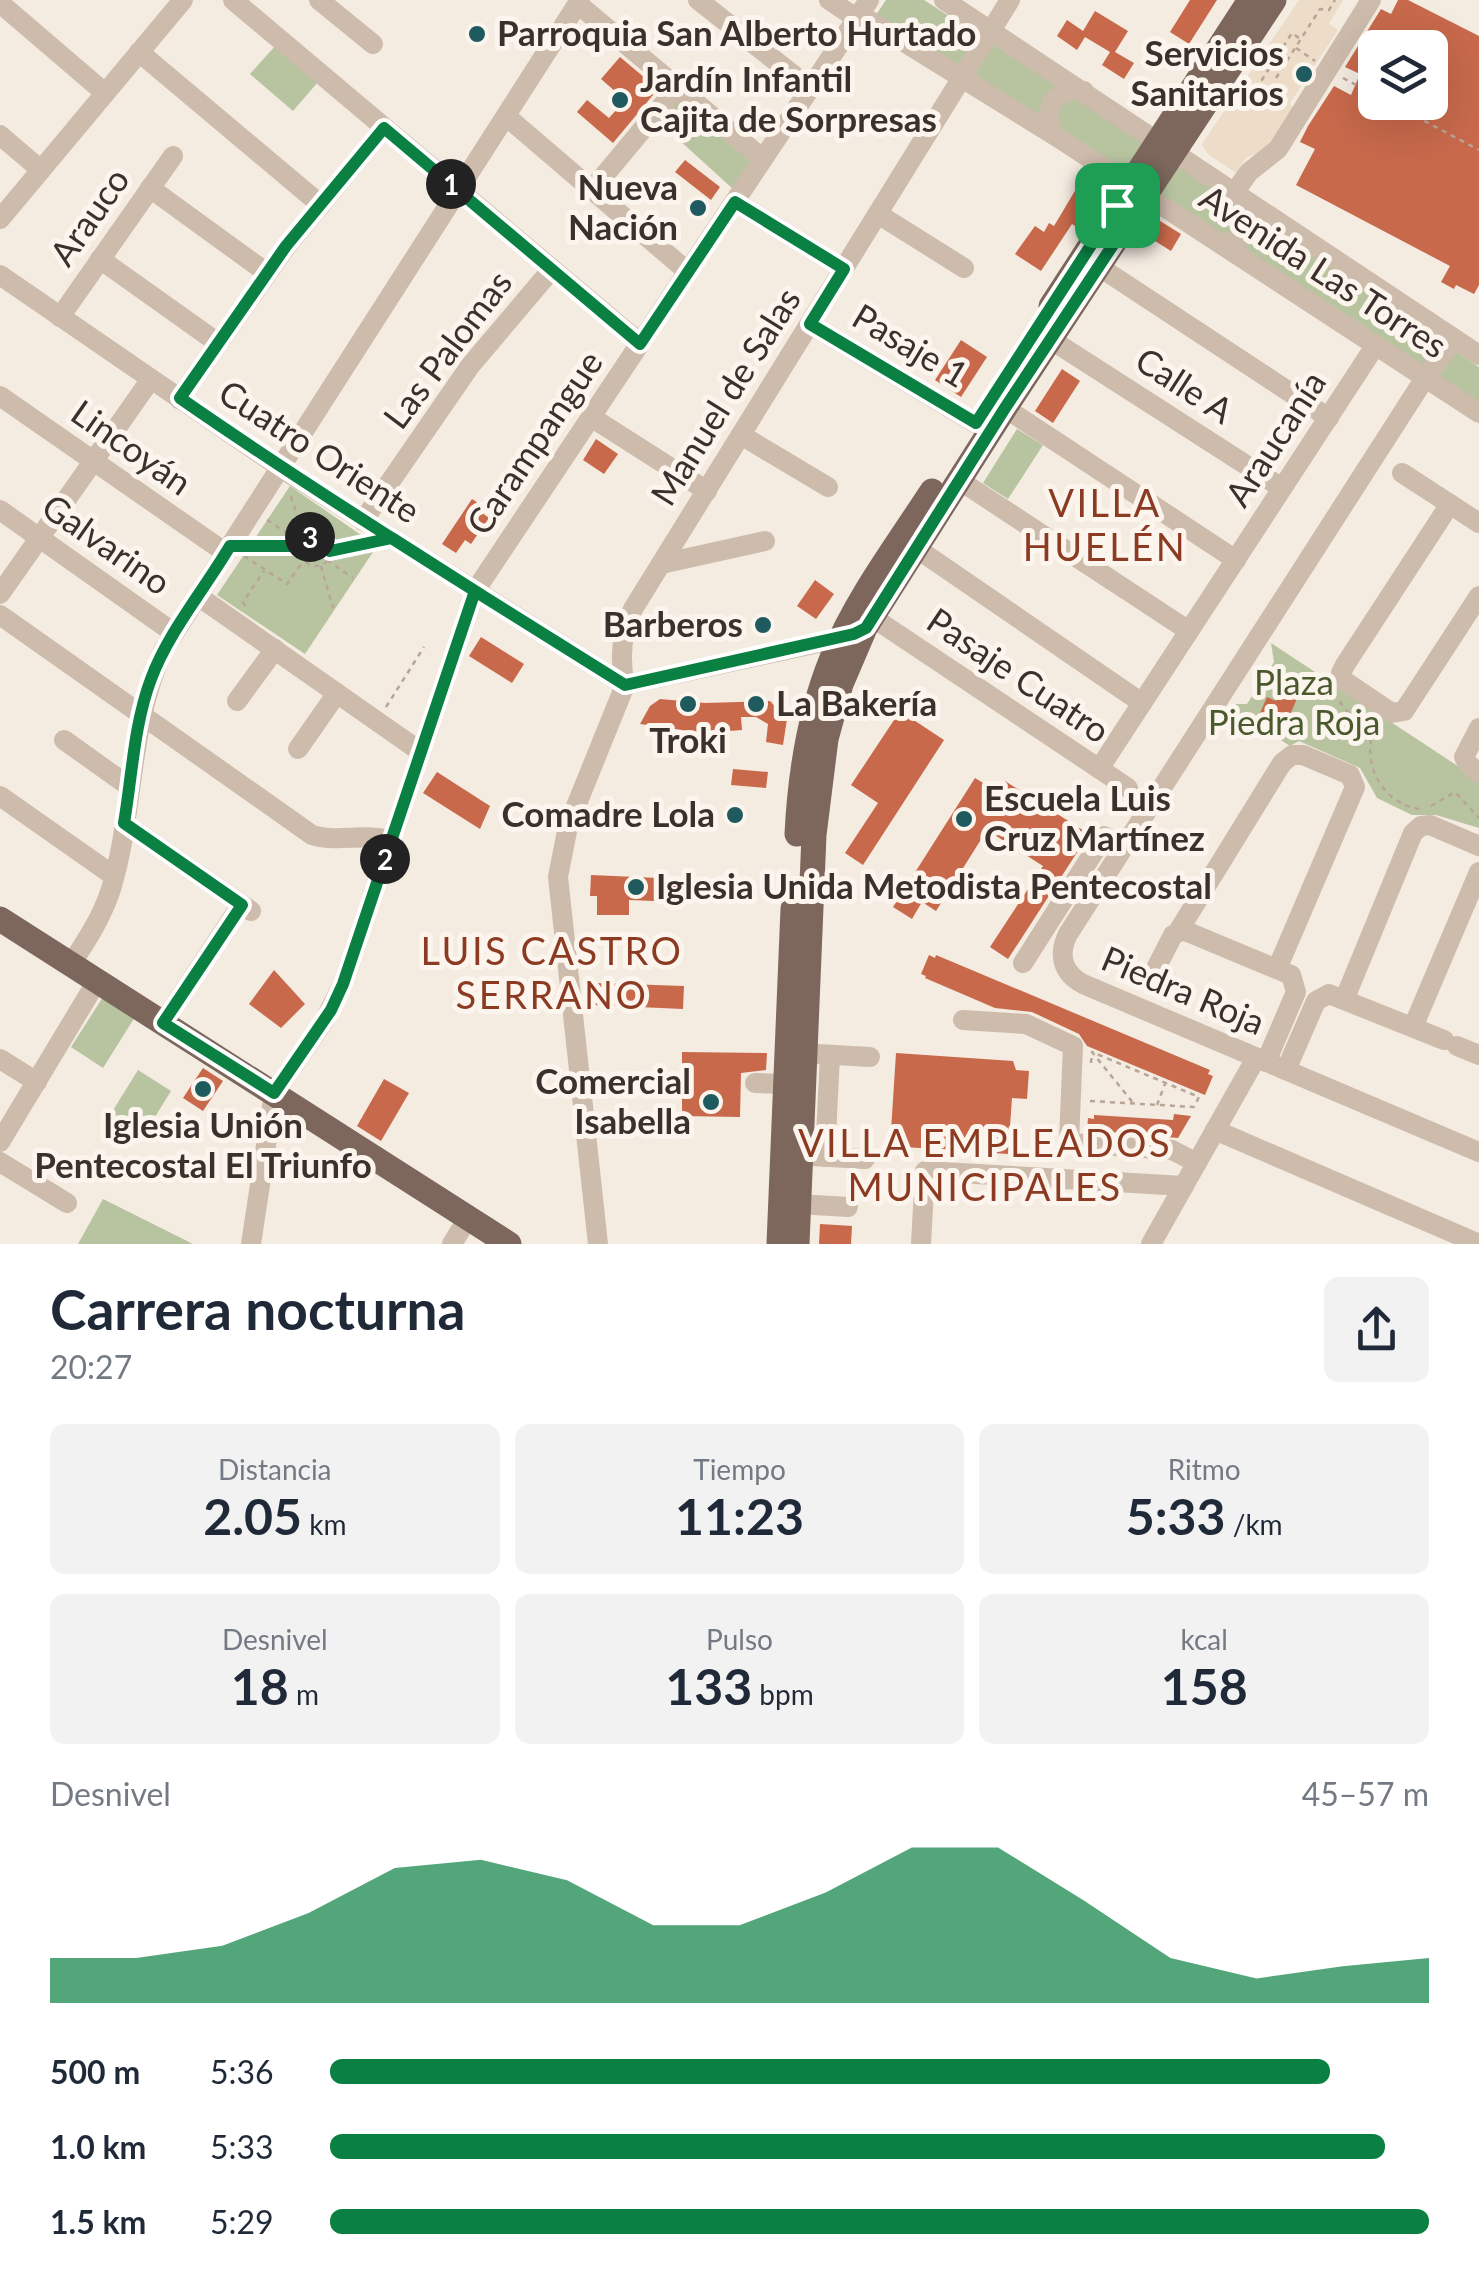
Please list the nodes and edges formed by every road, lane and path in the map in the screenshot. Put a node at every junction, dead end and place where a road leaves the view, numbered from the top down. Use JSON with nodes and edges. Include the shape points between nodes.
{"nodes":[{"id":1,"x":233,"y":0,"type":"edge"},
{"id":2,"x":319,"y":0,"type":"edge"},
{"id":3,"x":698,"y":0,"type":"edge"},
{"id":4,"x":828,"y":0,"type":"edge"},
{"id":5,"x":944,"y":0,"type":"edge"},
{"id":6,"x":1010,"y":0,"type":"edge"},
{"id":7,"x":1250,"y":0,"type":"edge"},
{"id":8,"x":1274,"y":0,"type":"edge"},
{"id":9,"x":1335,"y":0,"type":"edge"},
{"id":10,"x":1371,"y":0,"type":"edge"},
{"id":11,"x":0,"y":2,"type":"edge"},
{"id":12,"x":579,"y":2,"type":"edge"},
{"id":13,"x":171,"y":4,"type":"edge"},
{"id":14,"x":861,"y":11,"type":"edge"},
{"id":15,"x":992,"y":31,"type":"junction"},
{"id":16,"x":1300,"y":39,"type":"junction"},
{"id":17,"x":372,"y":44,"type":"dead end"},
{"id":18,"x":1295,"y":48,"type":"junction"},
{"id":19,"x":139,"y":52,"type":"junction"},
{"id":20,"x":1327,"y":69,"type":"junction"},
{"id":21,"x":1276,"y":78,"type":"dead end"},
{"id":22,"x":962,"y":80,"type":"junction"},
{"id":23,"x":1358,"y":86,"type":"edge"},
{"id":24,"x":678,"y":88,"type":"junction"},
{"id":25,"x":810,"y":88,"type":"junction"},
{"id":26,"x":1256,"y":89,"type":"dead end"},
{"id":27,"x":1084,"y":90,"type":"junction"},
{"id":28,"x":105,"y":93,"type":"junction"},
{"id":29,"x":506,"y":116,"type":"junction"},
{"id":30,"x":1423,"y":120,"type":"edge"},
{"id":31,"x":384,"y":128,"type":"junction"},
{"id":32,"x":1441,"y":130,"type":"junction"},
{"id":33,"x":1054,"y":135,"type":"junction"},
{"id":34,"x":0,"y":136,"type":"edge"},
{"id":35,"x":1436,"y":140,"type":"dead end"},
{"id":36,"x":1165,"y":147,"type":"junction"},
{"id":37,"x":1479,"y":150,"type":"edge"},
{"id":38,"x":172,"y":156,"type":"dead end"},
{"id":39,"x":763,"y":160,"type":"junction"},
{"id":40,"x":41,"y":170,"type":"junction"},
{"id":41,"x":150,"y":188,"type":"junction"},
{"id":42,"x":592,"y":190,"type":"junction"},
{"id":43,"x":1138,"y":190,"type":"junction"},
{"id":44,"x":459,"y":191,"type":"junction"},
{"id":45,"x":1241,"y":198,"type":"junction"},
{"id":46,"x":735,"y":202,"type":"junction"},
{"id":47,"x":321,"y":205,"type":"junction"},
{"id":48,"x":878,"y":214,"type":"junction"},
{"id":49,"x":0,"y":220,"type":"edge"},
{"id":50,"x":1222,"y":244,"type":"junction"},
{"id":51,"x":100,"y":259,"type":"junction"},
{"id":52,"x":1098,"y":266,"type":"junction"},
{"id":53,"x":964,"y":268,"type":"dead end"},
{"id":54,"x":552,"y":269,"type":"junction"},
{"id":55,"x":844,"y":269,"type":"junction"},
{"id":56,"x":688,"y":272,"type":"junction"},
{"id":57,"x":267,"y":273,"type":"junction"},
{"id":58,"x":0,"y":275,"type":"edge"},
{"id":59,"x":60,"y":316,"type":"junction"},
{"id":60,"x":810,"y":324,"type":"junction"},
{"id":61,"x":1050,"y":339,"type":"junction"},
{"id":62,"x":1455,"y":339,"type":"junction"},
{"id":63,"x":218,"y":343,"type":"junction"},
{"id":64,"x":640,"y":344,"type":"junction"},
{"id":65,"x":1375,"y":346,"type":"junction"},
{"id":66,"x":1479,"y":355,"type":"edge"},
{"id":67,"x":1425,"y":378,"type":"junction"},
{"id":68,"x":151,"y":379,"type":"junction"},
{"id":69,"x":0,"y":396,"type":"edge"},
{"id":70,"x":180,"y":398,"type":"junction"},
{"id":71,"x":1005,"y":408,"type":"junction"},
{"id":72,"x":1479,"y":413,"type":"edge"},
{"id":73,"x":591,"y":417,"type":"junction"},
{"id":74,"x":1329,"y":418,"type":"junction"},
{"id":75,"x":976,"y":423,"type":"junction"},
{"id":76,"x":742,"y":435,"type":"junction"},
{"id":77,"x":93,"y":461,"type":"junction"},
{"id":78,"x":282,"y":470,"type":"junction"},
{"id":79,"x":1402,"y":473,"type":"dead end"},
{"id":80,"x":959,"y":480,"type":"junction"},
{"id":81,"x":828,"y":487,"type":"dead end"},
{"id":82,"x":1282,"y":488,"type":"junction"},
{"id":83,"x":707,"y":490,"type":"junction"},
{"id":84,"x":1450,"y":504,"type":"junction"},
{"id":85,"x":340,"y":506,"type":"junction"},
{"id":86,"x":0,"y":510,"type":"edge"},
{"id":87,"x":254,"y":510,"type":"junction"},
{"id":88,"x":364,"y":520,"type":"junction"},
{"id":89,"x":1479,"y":523,"type":"edge"},
{"id":90,"x":319,"y":536,"type":"junction"},
{"id":91,"x":39,"y":538,"type":"junction"},
{"id":92,"x":392,"y":538,"type":"junction"},
{"id":93,"x":765,"y":541,"type":"dead end"},
{"id":94,"x":303,"y":544,"type":"junction"},
{"id":95,"x":916,"y":548,"type":"junction"},
{"id":96,"x":228,"y":550,"type":"junction"},
{"id":97,"x":330,"y":551,"type":"junction"},
{"id":98,"x":304,"y":560,"type":"junction"},
{"id":99,"x":327,"y":560,"type":"junction"},
{"id":100,"x":1236,"y":560,"type":"junction"},
{"id":101,"x":661,"y":564,"type":"junction"},
{"id":102,"x":321,"y":565,"type":"junction"},
{"id":103,"x":265,"y":570,"type":"junction"},
{"id":104,"x":354,"y":578,"type":"dead end"},
{"id":105,"x":475,"y":591,"type":"junction"},
{"id":106,"x":0,"y":594,"type":"edge"},
{"id":107,"x":198,"y":596,"type":"junction"},
{"id":108,"x":1479,"y":596,"type":"edge"},
{"id":109,"x":332,"y":608,"type":"dead end"},
{"id":110,"x":0,"y":615,"type":"edge"},
{"id":111,"x":237,"y":622,"type":"junction"},
{"id":112,"x":869,"y":623,"type":"junction"},
{"id":113,"x":1190,"y":631,"type":"junction"},
{"id":114,"x":174,"y":633,"type":"junction"},
{"id":115,"x":841,"y":638,"type":"junction"},
{"id":116,"x":424,"y":646,"type":"dead end"},
{"id":117,"x":275,"y":649,"type":"junction"},
{"id":118,"x":1302,"y":674,"type":"dead end"},
{"id":119,"x":625,"y":685,"type":"junction"},
{"id":120,"x":337,"y":693,"type":"junction"},
{"id":121,"x":238,"y":701,"type":"dead end"},
{"id":122,"x":1142,"y":704,"type":"junction"},
{"id":123,"x":141,"y":714,"type":"junction"},
{"id":124,"x":377,"y":720,"type":"junction"},
{"id":125,"x":1479,"y":728,"type":"edge"},
{"id":126,"x":64,"y":740,"type":"dead end"},
{"id":127,"x":298,"y":749,"type":"dead end"},
{"id":128,"x":420,"y":752,"type":"junction"},
{"id":129,"x":1100,"y":769,"type":"junction"},
{"id":130,"x":1479,"y":772,"type":"edge"},
{"id":131,"x":130,"y":786,"type":"junction"},
{"id":132,"x":1128,"y":788,"type":"dead end"},
{"id":133,"x":0,"y":796,"type":"edge"},
{"id":134,"x":1479,"y":818,"type":"edge"},
{"id":135,"x":124,"y":823,"type":"junction"},
{"id":136,"x":391,"y":840,"type":"junction"},
{"id":137,"x":1479,"y":846,"type":"edge"},
{"id":138,"x":1123,"y":848,"type":"junction"},
{"id":139,"x":1479,"y":872,"type":"edge"},
{"id":140,"x":114,"y":876,"type":"junction"},
{"id":141,"x":1,"y":924,"type":"edge"},
{"id":142,"x":1180,"y":930,"type":"junction"},
{"id":143,"x":1023,"y":963,"type":"dead end"},
{"id":144,"x":71,"y":964,"type":"junction"},
{"id":145,"x":1276,"y":969,"type":"junction"},
{"id":146,"x":97,"y":981,"type":"junction"},
{"id":147,"x":1149,"y":982,"type":"dead end"},
{"id":148,"x":1345,"y":998,"type":"junction"},
{"id":149,"x":963,"y":1020,"type":"dead end"},
{"id":150,"x":163,"y":1023,"type":"junction"},
{"id":151,"x":1413,"y":1027,"type":"junction"},
{"id":152,"x":1092,"y":1052,"type":"junction"},
{"id":153,"x":817,"y":1054,"type":"junction"},
{"id":154,"x":1479,"y":1055,"type":"edge"},
{"id":155,"x":870,"y":1057,"type":"dead end"},
{"id":156,"x":0,"y":1059,"type":"edge"},
{"id":157,"x":1269,"y":1063,"type":"junction"},
{"id":158,"x":1090,"y":1068,"type":"dead end"},
{"id":159,"x":37,"y":1082,"type":"junction"},
{"id":160,"x":756,"y":1083,"type":"dead end"},
{"id":161,"x":1166,"y":1083,"type":"junction"},
{"id":162,"x":785,"y":1084,"type":"junction"},
{"id":163,"x":274,"y":1093,"type":"junction"},
{"id":164,"x":1088,"y":1101,"type":"dead end"},
{"id":165,"x":1134,"y":1104,"type":"junction"},
{"id":166,"x":1157,"y":1105,"type":"junction"},
{"id":167,"x":1216,"y":1130,"type":"junction"},
{"id":168,"x":0,"y":1142,"type":"edge"},
{"id":169,"x":1479,"y":1152,"type":"edge"},
{"id":170,"x":813,"y":1156,"type":"junction"},
{"id":171,"x":865,"y":1159,"type":"dead end"},
{"id":172,"x":0,"y":1162,"type":"edge"},
{"id":173,"x":1197,"y":1163,"type":"junction"},
{"id":174,"x":1184,"y":1186,"type":"junction"},
{"id":175,"x":68,"y":1204,"type":"dead end"},
{"id":176,"x":798,"y":1204,"type":"junction"},
{"id":177,"x":848,"y":1208,"type":"dead end"},
{"id":178,"x":468,"y":1218,"type":"junction"},
{"id":179,"x":250,"y":1244,"type":"edge"},
{"id":180,"x":452,"y":1244,"type":"edge"},
{"id":181,"x":509,"y":1244,"type":"edge"},
{"id":182,"x":598,"y":1244,"type":"edge"},
{"id":183,"x":778,"y":1244,"type":"edge"},
{"id":184,"x":797,"y":1244,"type":"edge"},
{"id":185,"x":921,"y":1244,"type":"edge"},
{"id":186,"x":1151,"y":1244,"type":"edge"},
{"id":187,"x":1479,"y":1244,"type":"edge"}],
"edges":[{"from":1,"to":31,"type":"street"},
{"from":2,"to":17,"type":"street"},
{"from":3,"to":25,"type":"street"},
{"from":4,"to":14,"type":"street","name":"Avenida Las Torres"},
{"from":5,"to":15,"type":"street","name":"Avenida Las Torres"},
{"from":6,"to":15,"type":"street","name":"Manuel de Salas"},
{"from":7,"to":36,"type":"main road"},
{"from":8,"to":36,"type":"main road"},
{"from":9,"to":16,"type":"path"},
{"from":10,"to":20,"type":"street"},
{"from":11,"to":28,"type":"street"},
{"from":12,"to":24,"type":"street"},
{"from":12,"to":29,"type":"street"},
{"from":13,"to":19,"type":"street"},
{"from":14,"to":22,"type":"street","name":"Avenida Las Torres"},
{"from":14,"to":25,"type":"street","name":"Carampangue"},
{"from":15,"to":22,"type":"street","name":"Manuel de Salas"},
{"from":15,"to":27,"type":"street","name":"Avenida Las Torres"},
{"from":16,"to":18,"type":"path"},
{"from":16,"to":26,"type":"path","via":[[1292,33]]},
{"from":18,"to":20,"type":"path"},
{"from":18,"to":21,"type":"path"},
{"from":19,"to":28,"type":"street"},
{"from":19,"to":47,"type":"street"},
{"from":20,"to":23,"type":"path"},
{"from":20,"to":45,"type":"street","via":[[1278,149],[1244,177]]},
{"from":22,"to":33,"type":"street","name":"Avenida Las Torres"},
{"from":22,"to":48,"type":"street","name":"Manuel de Salas"},
{"from":24,"to":39,"type":"street"},
{"from":24,"to":42,"type":"street"},
{"from":25,"to":39,"type":"street","name":"Carampangue"},
{"from":27,"to":33,"type":"street","via":[[1053,100],[1048,118]]},
{"from":27,"to":36,"type":"street","name":"Avenida Las Torres"},
{"from":28,"to":40,"type":"street"},
{"from":29,"to":42,"type":"street"},
{"from":29,"to":44,"type":"street"},
{"from":30,"to":32,"type":"path"},
{"from":31,"to":44,"type":"street"},
{"from":31,"to":47,"type":"street"},
{"from":32,"to":35,"type":"path"},
{"from":32,"to":37,"type":"path"},
{"from":33,"to":43,"type":"street","name":"Avenida Las Torres"},
{"from":34,"to":40,"type":"street"},
{"from":36,"to":43,"type":"main road"},
{"from":36,"to":45,"type":"street","name":"Avenida Las Torres"},
{"from":38,"to":41,"type":"street","name":"Arauco"},
{"from":39,"to":46,"type":"street","name":"Carampangue"},
{"from":40,"to":49,"type":"street"},
{"from":41,"to":51,"type":"street","name":"Arauco"},
{"from":41,"to":57,"type":"street"},
{"from":42,"to":56,"type":"street"},
{"from":43,"to":50,"type":"street","name":"Avenida Las Torres"},
{"from":43,"to":52,"type":"main road"},
{"from":43,"to":75,"type":"main road"},
{"from":44,"to":54,"type":"street"},
{"from":44,"to":78,"type":"street"},
{"from":45,"to":50,"type":"street","via":[[1252,214],[1248,229]]},
{"from":45,"to":62,"type":"street","name":"Avenida Las Torres"},
{"from":46,"to":55,"type":"street"},
{"from":46,"to":56,"type":"street","name":"Carampangue"},
{"from":47,"to":57,"type":"street"},
{"from":48,"to":53,"type":"street"},
{"from":48,"to":55,"type":"street","name":"Manuel de Salas"},
{"from":50,"to":65,"type":"street","name":"Avenida Las Torres"},
{"from":51,"to":59,"type":"street","name":"Arauco"},
{"from":51,"to":63,"type":"street"},
{"from":52,"to":61,"type":"main road"},
{"from":52,"to":74,"type":"street"},
{"from":54,"to":64,"type":"street"},
{"from":54,"to":88,"type":"street","name":"Las Palomas","via":[[456,384]]},
{"from":55,"to":60,"type":"street","name":"Manuel de Salas"},
{"from":56,"to":64,"type":"street","name":"Carampangue"},
{"from":57,"to":63,"type":"street"},
{"from":58,"to":59,"type":"street","name":"Cuatro Oriente"},
{"from":59,"to":68,"type":"street","name":"Cuatro Oriente"},
{"from":60,"to":75,"type":"street","name":"Pasaje 1"},
{"from":60,"to":76,"type":"street","name":"Manuel de Salas"},
{"from":61,"to":71,"type":"main road"},
{"from":61,"to":82,"type":"street","name":"Calle A"},
{"from":62,"to":66,"type":"street","name":"Avenida Las Torres"},
{"from":62,"to":67,"type":"street","name":"Piedra Roja"},
{"from":63,"to":70,"type":"street"},
{"from":64,"to":73,"type":"street","name":"Carampangue"},
{"from":65,"to":67,"type":"street","name":"Avenida Las Torres"},
{"from":65,"to":74,"type":"street","name":"Araucanía"},
{"from":67,"to":72,"type":"street","name":"Avenida Las Torres"},
{"from":67,"to":138,"type":"street","name":"Piedra Roja"},
{"from":68,"to":70,"type":"street","name":"Cuatro Oriente"},
{"from":68,"to":77,"type":"street"},
{"from":69,"to":77,"type":"street","name":"Lincoyán"},
{"from":70,"to":78,"type":"street","name":"Cuatro Oriente"},
{"from":71,"to":80,"type":"main road"},
{"from":71,"to":100,"type":"street"},
{"from":73,"to":83,"type":"street"},
{"from":73,"to":105,"type":"street","name":"Carampangue"},
{"from":74,"to":82,"type":"street","name":"Araucanía"},
{"from":75,"to":115,"type":"main road"},
{"from":76,"to":81,"type":"street"},
{"from":76,"to":83,"type":"street","name":"Manuel de Salas"},
{"from":77,"to":91,"type":"street"},
{"from":77,"to":96,"type":"street","name":"Lincoyán"},
{"from":78,"to":85,"type":"street","name":"Cuatro Oriente"},
{"from":78,"to":87,"type":"street"},
{"from":78,"to":94,"type":"path"},
{"from":79,"to":84,"type":"street"},
{"from":80,"to":95,"type":"main road"},
{"from":80,"to":113,"type":"street"},
{"from":82,"to":100,"type":"street","name":"Araucanía"},
{"from":83,"to":101,"type":"street","name":"Manuel de Salas"},
{"from":84,"to":89,"type":"street"},
{"from":84,"to":108,"type":"street","via":[[1342,669],[1342,680],[1392,713],[1404,711]]},
{"from":85,"to":88,"type":"street","name":"Cuatro Oriente"},
{"from":85,"to":90,"type":"path"},
{"from":86,"to":91,"type":"street","name":"Galvarino"},
{"from":87,"to":94,"type":"path"},
{"from":87,"to":96,"type":"street"},
{"from":88,"to":92,"type":"street","name":"Cuatro Oriente"},
{"from":90,"to":94,"type":"path"},
{"from":90,"to":97,"type":"path"},
{"from":91,"to":106,"type":"street"},
{"from":91,"to":114,"type":"street","name":"Galvarino"},
{"from":92,"to":97,"type":"path"},
{"from":92,"to":105,"type":"street","name":"Cuatro Oriente"},
{"from":93,"to":101,"type":"street"},
{"from":94,"to":96,"type":"path"},
{"from":94,"to":98,"type":"path"},
{"from":95,"to":112,"type":"main road"},
{"from":95,"to":122,"type":"street"},
{"from":96,"to":103,"type":"path"},
{"from":96,"to":107,"type":"street"},
{"from":97,"to":99,"type":"path"},
{"from":98,"to":102,"type":"path"},
{"from":98,"to":103,"type":"path","via":[[287,584]]},
{"from":99,"to":102,"type":"path"},
{"from":99,"to":104,"type":"path"},
{"from":100,"to":113,"type":"street","name":"Araucanía"},
{"from":101,"to":119,"type":"street","name":"Manuel de Salas","via":[[624,630]]},
{"from":102,"to":109,"type":"path"},
{"from":103,"to":111,"type":"path"},
{"from":105,"to":119,"type":"street","name":"Cuatro Oriente"},
{"from":105,"to":128,"type":"street","name":"Carampangue"},
{"from":107,"to":111,"type":"street"},
{"from":107,"to":114,"type":"street"},
{"from":110,"to":123,"type":"street"},
{"from":111,"to":117,"type":"street"},
{"from":112,"to":115,"type":"main road"},
{"from":112,"to":129,"type":"street","name":"Pasaje Cuatro"},
{"from":112,"to":153,"type":"main road","via":[[841,684],[819,775]]},
{"from":113,"to":122,"type":"street","name":"Araucanía"},
{"from":114,"to":123,"type":"street"},
{"from":115,"to":119,"type":"street"},
{"from":115,"to":162,"type":"main road","via":[[816,705],[800,788]]},
{"from":116,"to":124,"type":"path"},
{"from":117,"to":120,"type":"street"},
{"from":117,"to":121,"type":"street"},
{"from":118,"to":134,"type":"path","via":[[1331,690],[1371,741],[1369,759],[1394,801],[1425,810],[1455,792]]},
{"from":119,"to":182,"type":"street","via":[[568,826],[558,877]]},
{"from":120,"to":124,"type":"street"},
{"from":120,"to":127,"type":"street"},
{"from":122,"to":129,"type":"street","name":"Araucanía"},
{"from":123,"to":131,"type":"street"},
{"from":123,"to":136,"type":"street","via":[[312,835]]},
{"from":124,"to":128,"type":"street"},
{"from":125,"to":130,"type":"street","via":[[1464,753]]},
{"from":126,"to":131,"type":"street"},
{"from":128,"to":136,"type":"street","name":"Carampangue"},
{"from":129,"to":132,"type":"street","name":"Pasaje Cuatro"},
{"from":131,"to":135,"type":"street"},
{"from":133,"to":140,"type":"street"},
{"from":135,"to":140,"type":"street"},
{"from":135,"to":150,"type":"street","via":[[246,908]]},
{"from":136,"to":163,"type":"street","name":"Carampangue","via":[[337,998]]},
{"from":137,"to":148,"type":"street","via":[[1430,825],[1413,833]]},
{"from":138,"to":143,"type":"street","via":[[1104,836]]},
{"from":138,"to":157,"type":"street","name":"Piedra Roja","via":[[1065,940],[1067,970],[1083,984]]},
{"from":139,"to":151,"type":"street"},
{"from":140,"to":144,"type":"street","via":[[98,922]]},
{"from":141,"to":144,"type":"main road"},
{"from":142,"to":145,"type":"street"},
{"from":142,"to":145,"type":"street","via":[[1285,760],[1296,754],[1318,761],[1350,775],[1355,787]]},
{"from":142,"to":147,"type":"street"},
{"from":144,"to":146,"type":"main road"},
{"from":145,"to":157,"type":"street","via":[[1291,976],[1296,992]]},
{"from":146,"to":150,"type":"main road"},
{"from":146,"to":159,"type":"street"},
{"from":148,"to":151,"type":"street"},
{"from":148,"to":157,"type":"street","via":[[1329,994],[1316,1001]]},
{"from":149,"to":173,"type":"street","via":[[1026,1024],[1073,1046],[1072,1143],[1172,1150]]},
{"from":150,"to":163,"type":"main road"},
{"from":151,"to":154,"type":"street"},
{"from":152,"to":158,"type":"path"},
{"from":152,"to":161,"type":"path"},
{"from":152,"to":165,"type":"path"},
{"from":153,"to":155,"type":"street"},
{"from":153,"to":170,"type":"main road"},
{"from":156,"to":159,"type":"street"},
{"from":157,"to":167,"type":"street"},
{"from":157,"to":169,"type":"street","name":"Piedra Roja"},
{"from":159,"to":168,"type":"street"},
{"from":160,"to":162,"type":"street"},
{"from":161,"to":166,"type":"path"},
{"from":161,"to":166,"type":"path","via":[[1199,1097],[1194,1107]]},
{"from":162,"to":183,"type":"main road"},
{"from":163,"to":178,"type":"main road"},
{"from":163,"to":179,"type":"street","name":"Carampangue"},
{"from":164,"to":165,"type":"path"},
{"from":165,"to":166,"type":"path"},
{"from":167,"to":173,"type":"street"},
{"from":167,"to":187,"type":"street"},
{"from":170,"to":171,"type":"street"},
{"from":170,"to":176,"type":"main road"},
{"from":172,"to":175,"type":"street"},
{"from":173,"to":174,"type":"street"},
{"from":174,"to":185,"type":"street","via":[[924,1171]]},
{"from":174,"to":186,"type":"street"},
{"from":176,"to":177,"type":"street"},
{"from":176,"to":184,"type":"main road"},
{"from":178,"to":180,"type":"street"},
{"from":178,"to":181,"type":"main road"}]}
